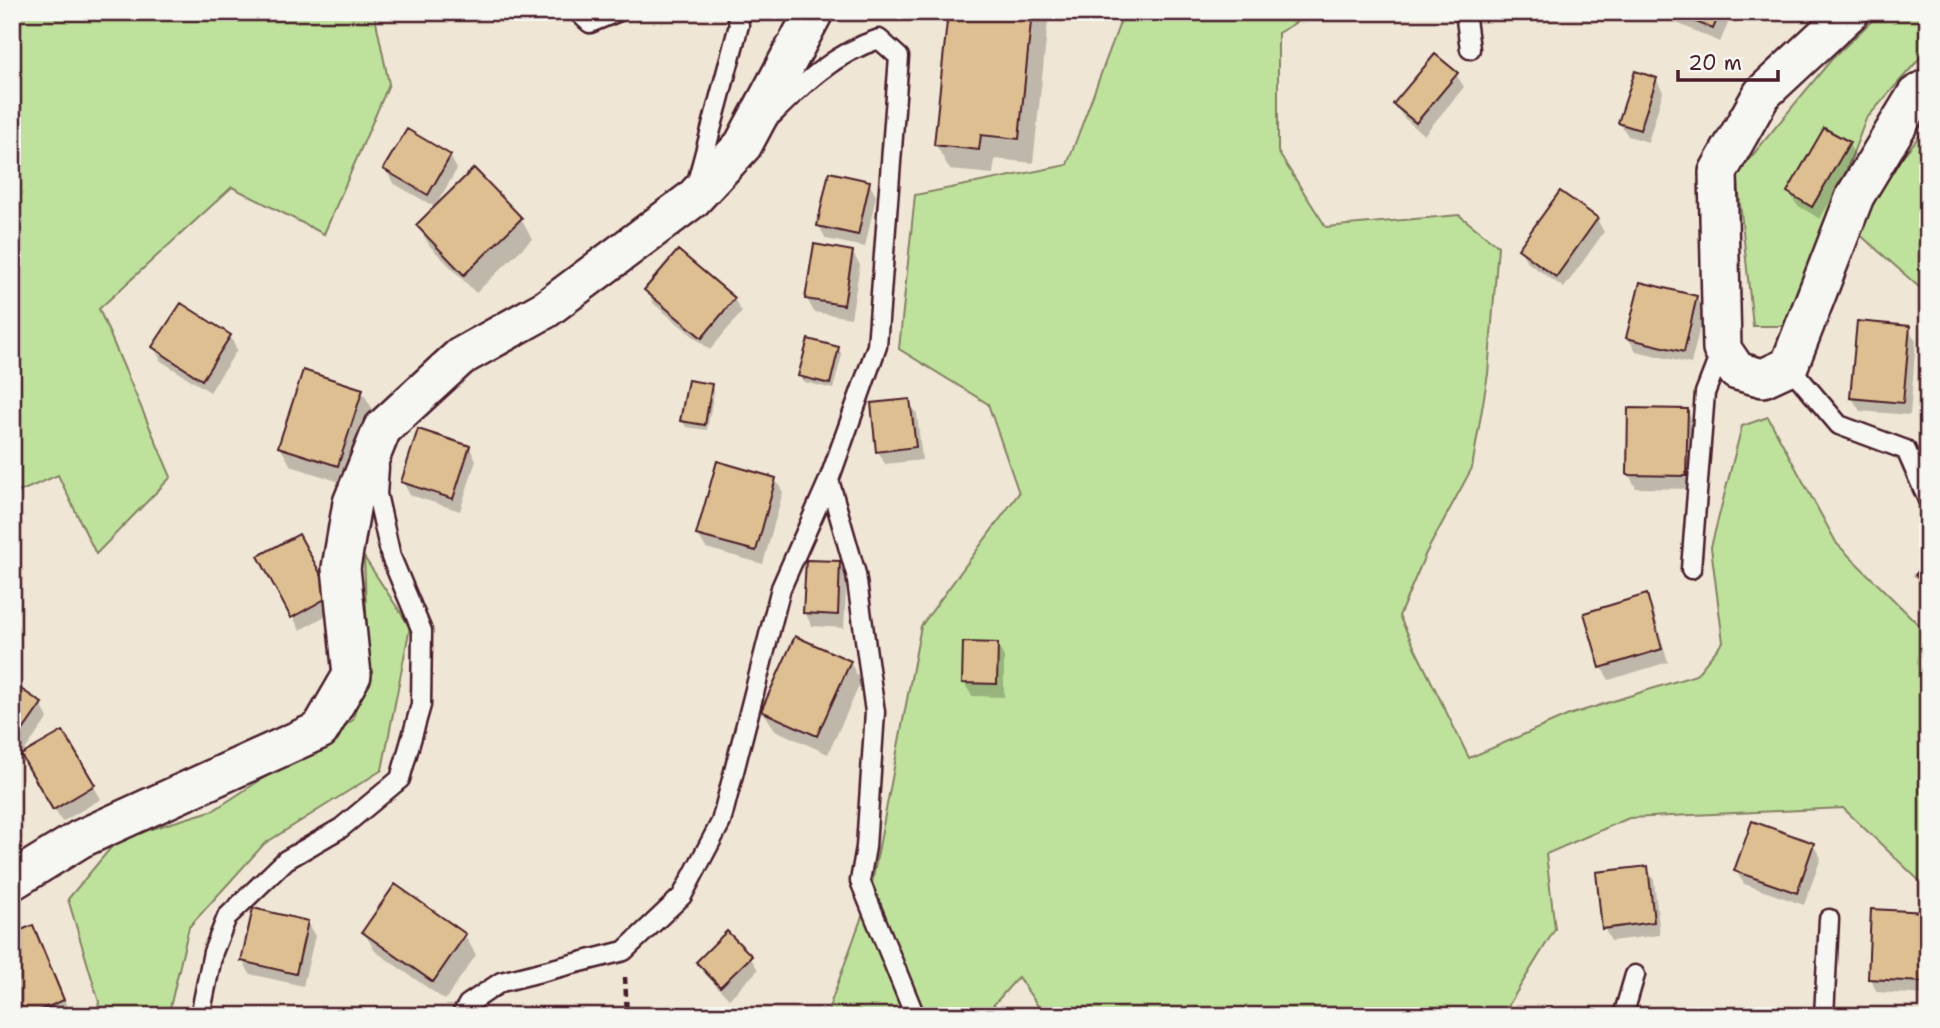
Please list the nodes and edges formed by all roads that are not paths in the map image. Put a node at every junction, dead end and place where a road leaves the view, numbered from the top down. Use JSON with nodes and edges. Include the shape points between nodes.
{"nodes":[{"id":1,"x":578,"y":12,"type":"edge"},
{"id":2,"x":617,"y":12,"type":"edge"},
{"id":3,"x":736,"y":12,"type":"edge"},
{"id":4,"x":814,"y":12,"type":"edge"},
{"id":5,"x":1465,"y":12,"type":"edge"},
{"id":6,"x":1850,"y":12,"type":"edge"},
{"id":7,"x":1470,"y":49,"type":"dead end"},
{"id":8,"x":1928,"y":88,"type":"edge"},
{"id":9,"x":743,"y":145,"type":"junction"},
{"id":10,"x":693,"y":199,"type":"junction"},
{"id":11,"x":1722,"y":349,"type":"junction"},
{"id":12,"x":1789,"y":366,"type":"junction"},
{"id":13,"x":382,"y":429,"type":"junction"},
{"id":14,"x":829,"y":480,"type":"junction"},
{"id":15,"x":1928,"y":500,"type":"edge"},
{"id":16,"x":1691,"y":569,"type":"dead end"},
{"id":17,"x":12,"y":880,"type":"edge"},
{"id":18,"x":1829,"y":919,"type":"dead end"},
{"id":19,"x":1635,"y":975,"type":"dead end"},
{"id":20,"x":200,"y":1016,"type":"edge"},
{"id":21,"x":461,"y":1016,"type":"edge"},
{"id":22,"x":915,"y":1016,"type":"edge"},
{"id":23,"x":1623,"y":1016,"type":"edge"},
{"id":24,"x":1824,"y":1016,"type":"edge"}],
"edges":[{"from":1,"to":2,"type":"lane","via":[[590,23]]},
{"from":3,"to":10,"type":"lane","via":[[739,25]]},
{"from":4,"to":9,"type":"street"},
{"from":5,"to":7,"type":"lane"},
{"from":6,"to":11,"type":"street","via":[[1762,94],[1718,172]]},
{"from":8,"to":12,"type":"street","via":[[1916,95],[1855,197]]},
{"from":9,"to":10,"type":"street"},
{"from":9,"to":14,"type":"lane","via":[[812,75],[859,45],[879,38],[899,57],[877,346]]},
{"from":10,"to":13,"type":"street","via":[[546,309],[460,356]]},
{"from":11,"to":12,"type":"street","via":[[1737,371],[1763,378]]},
{"from":11,"to":16,"type":"lane","via":[[1705,393]]},
{"from":12,"to":15,"type":"lane","via":[[1839,425],[1906,450]]},
{"from":13,"to":17,"type":"street","via":[[352,503],[341,568],[352,675],[320,730],[80,839]]},
{"from":13,"to":20,"type":"lane","via":[[377,494],[391,557],[422,631],[421,705],[400,779],[341,828],[286,860],[227,917],[213,952]]},
{"from":14,"to":21,"type":"lane","via":[[781,588],[721,822],[681,896],[624,951],[502,982],[468,1004]]},
{"from":14,"to":22,"type":"lane","via":[[856,574],[875,712],[860,881]]},
{"from":18,"to":24,"type":"lane"},
{"from":19,"to":23,"type":"lane"}]}
